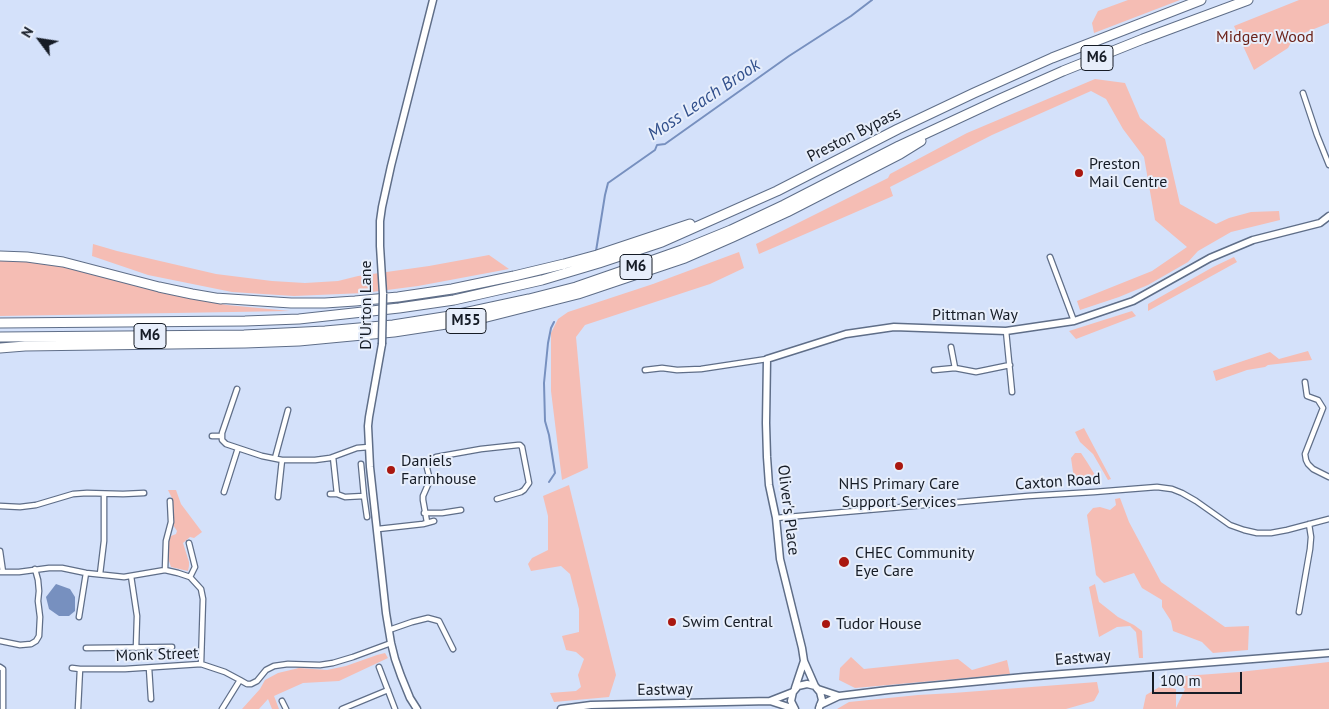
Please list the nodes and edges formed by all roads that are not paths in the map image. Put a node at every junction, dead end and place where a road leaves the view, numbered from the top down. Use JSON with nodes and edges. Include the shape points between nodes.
{"nodes":[{"id":1,"x":433,"y":0,"type":"edge"},
{"id":2,"x":1201,"y":0,"type":"edge"},
{"id":3,"x":1248,"y":0,"type":"edge"},
{"id":4,"x":1303,"y":93,"type":"dead end"},
{"id":5,"x":948,"y":123,"type":"junction"},
{"id":6,"x":1329,"y":165,"type":"edge"},
{"id":7,"x":754,"y":202,"type":"junction"},
{"id":8,"x":1329,"y":216,"type":"edge"},
{"id":9,"x":1320,"y":223,"type":"junction"},
{"id":10,"x":1329,"y":225,"type":"edge"},
{"id":11,"x":0,"y":256,"type":"edge"},
{"id":12,"x":1050,"y":257,"type":"dead end"},
{"id":13,"x":517,"y":286,"type":"junction"},
{"id":14,"x":216,"y":298,"type":"junction"},
{"id":15,"x":1074,"y":321,"type":"junction"},
{"id":16,"x":0,"y":323,"type":"edge"},
{"id":17,"x":1006,"y":331,"type":"junction"},
{"id":18,"x":0,"y":338,"type":"edge"},
{"id":19,"x":951,"y":347,"type":"dead end"},
{"id":20,"x":0,"y":348,"type":"edge"},
{"id":21,"x":767,"y":359,"type":"junction"},
{"id":22,"x":1010,"y":365,"type":"junction"},
{"id":23,"x":955,"y":368,"type":"junction"},
{"id":24,"x":645,"y":370,"type":"dead end"},
{"id":25,"x":934,"y":370,"type":"dead end"},
{"id":26,"x":1305,"y":382,"type":"dead end"},
{"id":27,"x":237,"y":389,"type":"dead end"},
{"id":28,"x":1012,"y":392,"type":"dead end"},
{"id":29,"x":226,"y":400,"type":"dead end"},
{"id":30,"x":233,"y":402,"type":"junction"},
{"id":31,"x":288,"y":410,"type":"dead end"},
{"id":32,"x":212,"y":436,"type":"dead end"},
{"id":33,"x":222,"y":436,"type":"junction"},
{"id":34,"x":369,"y":447,"type":"junction"},
{"id":35,"x":238,"y":448,"type":"junction"},
{"id":36,"x":333,"y":456,"type":"junction"},
{"id":37,"x":275,"y":458,"type":"junction"},
{"id":38,"x":282,"y":460,"type":"junction"},
{"id":39,"x":361,"y":464,"type":"dead end"},
{"id":40,"x":1329,"y":477,"type":"edge"},
{"id":41,"x":224,"y":492,"type":"dead end"},
{"id":42,"x":144,"y":493,"type":"dead end"},
{"id":43,"x":104,"y":494,"type":"junction"},
{"id":44,"x":330,"y":494,"type":"dead end"},
{"id":45,"x":337,"y":494,"type":"junction"},
{"id":46,"x":364,"y":496,"type":"junction"},
{"id":47,"x":278,"y":497,"type":"dead end"},
{"id":48,"x":497,"y":498,"type":"dead end"},
{"id":49,"x":170,"y":501,"type":"dead end"},
{"id":50,"x":0,"y":506,"type":"edge"},
{"id":51,"x":461,"y":510,"type":"dead end"},
{"id":52,"x":424,"y":513,"type":"junction"},
{"id":53,"x":367,"y":517,"type":"dead end"},
{"id":54,"x":776,"y":518,"type":"junction"},
{"id":55,"x":1329,"y":519,"type":"edge"},
{"id":56,"x":434,"y":521,"type":"dead end"},
{"id":57,"x":427,"y":522,"type":"junction"},
{"id":58,"x":1309,"y":524,"type":"junction"},
{"id":59,"x":378,"y":529,"type":"junction"},
{"id":60,"x":189,"y":543,"type":"dead end"},
{"id":61,"x":0,"y":550,"type":"edge"},
{"id":62,"x":35,"y":570,"type":"junction"},
{"id":63,"x":165,"y":570,"type":"junction"},
{"id":64,"x":1,"y":572,"type":"edge"},
{"id":65,"x":86,"y":572,"type":"junction"},
{"id":66,"x":100,"y":574,"type":"junction"},
{"id":67,"x":132,"y":576,"type":"junction"},
{"id":68,"x":190,"y":577,"type":"junction"},
{"id":69,"x":1299,"y":612,"type":"dead end"},
{"id":70,"x":79,"y":618,"type":"dead end"},
{"id":71,"x":389,"y":630,"type":"junction"},
{"id":72,"x":0,"y":641,"type":"edge"},
{"id":73,"x":392,"y":643,"type":"junction"},
{"id":74,"x":172,"y":647,"type":"dead end"},
{"id":75,"x":86,"y":648,"type":"dead end"},
{"id":76,"x":136,"y":648,"type":"junction"},
{"id":77,"x":452,"y":649,"type":"dead end"},
{"id":78,"x":1329,"y":653,"type":"edge"},
{"id":79,"x":804,"y":661,"type":"junction"},
{"id":80,"x":201,"y":664,"type":"junction"},
{"id":81,"x":0,"y":667,"type":"edge"},
{"id":82,"x":379,"y":667,"type":"dead end"},
{"id":83,"x":72,"y":668,"type":"dead end"},
{"id":84,"x":149,"y":668,"type":"junction"},
{"id":85,"x":80,"y":669,"type":"junction"},
{"id":86,"x":240,"y":680,"type":"junction"},
{"id":87,"x":816,"y":688,"type":"junction"},
{"id":88,"x":388,"y":690,"type":"junction"},
{"id":89,"x":794,"y":691,"type":"junction"},
{"id":90,"x":839,"y":696,"type":"junction"},
{"id":91,"x":151,"y":699,"type":"dead end"},
{"id":92,"x":282,"y":701,"type":"dead end"},
{"id":93,"x":770,"y":701,"type":"junction"},
{"id":94,"x":819,"y":708,"type":"edge"},
{"id":95,"x":3,"y":709,"type":"edge"},
{"id":96,"x":78,"y":709,"type":"edge"},
{"id":97,"x":222,"y":709,"type":"edge"},
{"id":98,"x":286,"y":709,"type":"edge"},
{"id":99,"x":342,"y":709,"type":"edge"},
{"id":100,"x":395,"y":709,"type":"edge"},
{"id":101,"x":417,"y":709,"type":"edge"},
{"id":102,"x":561,"y":709,"type":"edge"},
{"id":103,"x":795,"y":709,"type":"edge"}],
"edges":[{"from":1,"to":34,"type":"street","name":"D'Urton Lane","bridge":true,"via":[[382,207],[382,344],[370,406]]},
{"from":2,"to":7,"type":"highway","name":"Preston Bypass","number":"M6","via":[[1060,54],[898,129]]},
{"from":3,"to":5,"type":"highway","number":"M6","via":[[1063,71]]},
{"from":4,"to":6,"type":"street"},
{"from":5,"to":18,"type":"highway","number":"M6","via":[[731,230],[576,287],[504,305],[393,324],[299,333]]},
{"from":5,"to":20,"type":"highway","number":"M55","via":[[900,154],[733,237],[631,277],[531,306],[418,329],[299,341]]},
{"from":7,"to":13,"type":"highway","name":"Preston Bypass","number":"M6","via":[[640,250]]},
{"from":7,"to":14,"type":"highway","number":"M55","via":[[597,255],[452,289],[325,303]]},
{"from":8,"to":9,"type":"street","name":"Pittman Way"},
{"from":9,"to":10,"type":"street","name":"Pittman Way"},
{"from":9,"to":15,"type":"street","name":"Pittman Way","via":[[1253,240],[1210,258],[1133,301]]},
{"from":11,"to":14,"type":"highway","number":"M55","via":[[63,262]]},
{"from":12,"to":15,"type":"street"},
{"from":13,"to":14,"type":"highway","number":"M55","via":[[399,302],[325,307],[252,305]]},
{"from":13,"to":16,"type":"highway","number":"M6","via":[[454,300],[299,319]]},
{"from":15,"to":17,"type":"street","name":"Pittman Way"},
{"from":17,"to":21,"type":"street","name":"Pittman Way","via":[[894,327],[846,334]]},
{"from":17,"to":22,"type":"street"},
{"from":19,"to":23,"type":"street"},
{"from":21,"to":24,"type":"street","name":"Pittman Way","via":[[701,369]]},
{"from":21,"to":54,"type":"street","name":"Oliver's Place","via":[[767,457]]},
{"from":22,"to":23,"type":"street","via":[[976,372]]},
{"from":22,"to":28,"type":"street"},
{"from":23,"to":25,"type":"street"},
{"from":26,"to":40,"type":"street","via":[[1307,396],[1318,400],[1323,408],[1306,460],[1313,469]]},
{"from":27,"to":30,"type":"street"},
{"from":29,"to":30,"type":"street"},
{"from":30,"to":33,"type":"street"},
{"from":31,"to":37,"type":"street"},
{"from":32,"to":33,"type":"street"},
{"from":33,"to":35,"type":"street","via":[[226,444]]},
{"from":34,"to":36,"type":"street"},
{"from":34,"to":59,"type":"street","name":"D'Urton Lane"},
{"from":35,"to":37,"type":"street"},
{"from":35,"to":41,"type":"street"},
{"from":36,"to":38,"type":"street","via":[[315,460]]},
{"from":36,"to":45,"type":"street"},
{"from":37,"to":38,"type":"street"},
{"from":38,"to":47,"type":"street"},
{"from":39,"to":46,"type":"street"},
{"from":42,"to":43,"type":"street"},
{"from":43,"to":50,"type":"street","via":[[87,492],[36,505]]},
{"from":43,"to":66,"type":"street"},
{"from":44,"to":45,"type":"street"},
{"from":45,"to":46,"type":"street"},
{"from":46,"to":53,"type":"street"},
{"from":48,"to":52,"type":"street","via":[[521,492],[529,483],[522,447],[518,444],[432,458],[427,468],[430,480],[423,496]]},
{"from":49,"to":63,"type":"street","via":[[171,522],[166,541]]},
{"from":51,"to":52,"type":"street"},
{"from":52,"to":57,"type":"street"},
{"from":54,"to":58,"type":"street","name":"Caxton Road","via":[[1157,487],[1182,493],[1230,525],[1244,530],[1270,533]]},
{"from":54,"to":79,"type":"street","name":"Oliver's Place","via":[[780,559]]},
{"from":55,"to":58,"type":"street","name":"Caxton Road"},
{"from":56,"to":57,"type":"street"},
{"from":57,"to":59,"type":"street"},
{"from":58,"to":69,"type":"street","via":[[1310,549]]},
{"from":59,"to":71,"type":"street","name":"D'Urton Lane"},
{"from":60,"to":68,"type":"street","via":[[195,567]]},
{"from":61,"to":64,"type":"street"},
{"from":62,"to":64,"type":"street"},
{"from":62,"to":65,"type":"street","via":[[62,568]]},
{"from":62,"to":72,"type":"street","via":[[39,636],[31,644]]},
{"from":63,"to":67,"type":"street"},
{"from":63,"to":68,"type":"street"},
{"from":65,"to":66,"type":"street"},
{"from":65,"to":70,"type":"street"},
{"from":66,"to":67,"type":"street"},
{"from":67,"to":76,"type":"street","via":[[137,616]]},
{"from":68,"to":80,"type":"street","via":[[201,589],[203,599]]},
{"from":71,"to":73,"type":"street","name":"D'Urton Lane"},
{"from":71,"to":77,"type":"street","via":[[428,618],[439,621]]},
{"from":73,"to":86,"type":"street","name":"Monk Street","via":[[333,663],[274,666],[251,684]]},
{"from":73,"to":101,"type":"street","name":"D'Urton Lane","via":[[401,676]]},
{"from":74,"to":76,"type":"street"},
{"from":75,"to":76,"type":"street"},
{"from":78,"to":90,"type":"street","name":"Eastway","via":[[1034,676]]},
{"from":79,"to":87,"type":"street","name":"Oliver's Place"},
{"from":79,"to":89,"type":"street","name":"Oliver's Place"},
{"from":80,"to":84,"type":"street","name":"Monk Street"},
{"from":80,"to":86,"type":"street","name":"Monk Street"},
{"from":81,"to":95,"type":"street","via":[[3,669]]},
{"from":82,"to":88,"type":"street"},
{"from":83,"to":85,"type":"street","name":"Monk Street"},
{"from":84,"to":85,"type":"street","name":"Monk Street"},
{"from":84,"to":91,"type":"street"},
{"from":85,"to":96,"type":"street"},
{"from":86,"to":97,"type":"street"},
{"from":87,"to":89,"type":"street","name":"Eastway","via":[[802,684]]},
{"from":87,"to":90,"type":"street","name":"Eastway"},
{"from":87,"to":94,"type":"street","name":"Oliver's Place","via":[[821,696]]},
{"from":88,"to":99,"type":"street"},
{"from":88,"to":100,"type":"street"},
{"from":89,"to":93,"type":"street","name":"Eastway"},
{"from":89,"to":103,"type":"street","via":[[791,700]]},
{"from":90,"to":94,"type":"street","name":"Eastway"},
{"from":92,"to":98,"type":"street"},
{"from":93,"to":102,"type":"street","name":"Eastway","via":[[591,705]]},
{"from":93,"to":103,"type":"street","name":"Eastway"}]}
